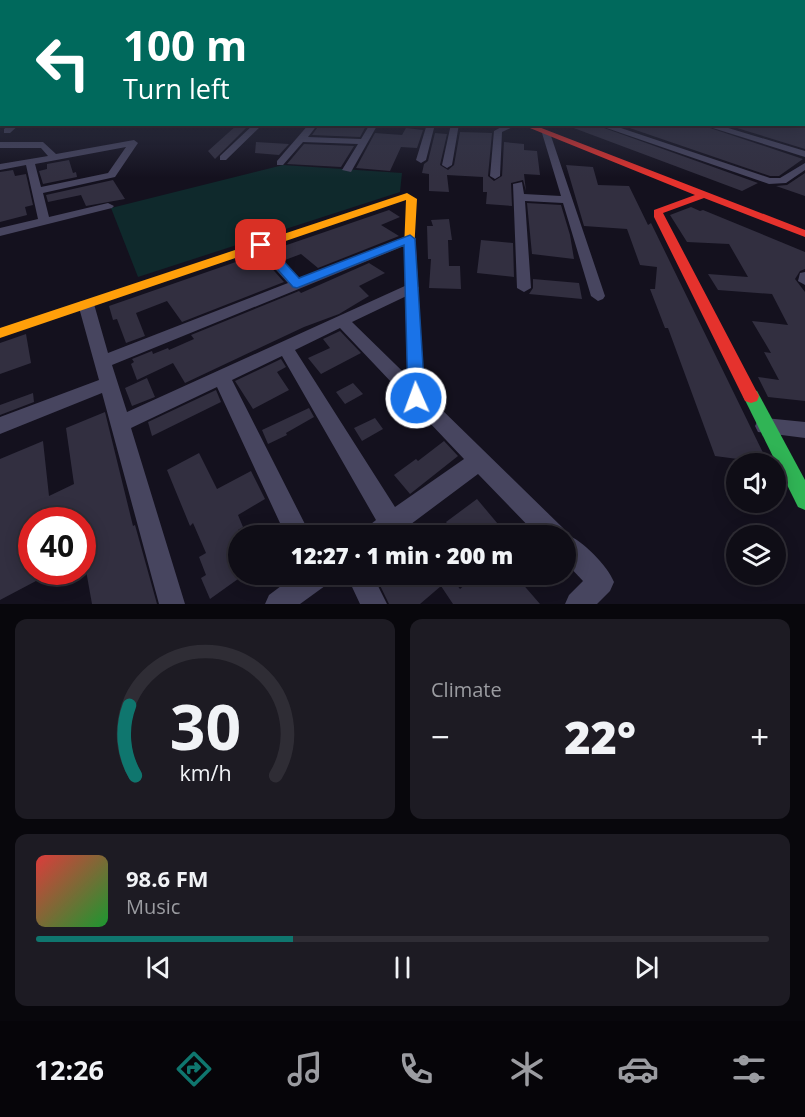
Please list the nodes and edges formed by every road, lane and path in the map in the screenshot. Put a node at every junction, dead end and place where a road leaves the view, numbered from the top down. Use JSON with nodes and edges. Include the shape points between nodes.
{"nodes":[{"id":1,"x":13,"y":126,"type":"edge"},
{"id":2,"x":257,"y":126,"type":"edge"},
{"id":3,"x":312,"y":126,"type":"edge"},
{"id":4,"x":373,"y":126,"type":"edge"},
{"id":5,"x":430,"y":126,"type":"edge"},
{"id":6,"x":455,"y":126,"type":"edge"},
{"id":7,"x":511,"y":126,"type":"edge"},
{"id":8,"x":528,"y":126,"type":"edge"},
{"id":9,"x":604,"y":126,"type":"edge"},
{"id":10,"x":626,"y":126,"type":"edge"},
{"id":11,"x":710,"y":126,"type":"edge"},
{"id":12,"x":727,"y":126,"type":"edge"},
{"id":13,"x":720,"y":129,"type":"junction"},
{"id":14,"x":615,"y":130,"type":"junction"},
{"id":15,"x":7,"y":131,"type":"dead end"},
{"id":16,"x":546,"y":134,"type":"junction"},
{"id":17,"x":301,"y":139,"type":"junction"},
{"id":18,"x":363,"y":142,"type":"junction"},
{"id":19,"x":0,"y":145,"type":"edge"},
{"id":20,"x":805,"y":154,"type":"edge"},
{"id":21,"x":53,"y":156,"type":"junction"},
{"id":22,"x":223,"y":158,"type":"dead end"},
{"id":23,"x":422,"y":159,"type":"dead end"},
{"id":24,"x":30,"y":161,"type":"junction"},
{"id":25,"x":280,"y":163,"type":"dead end"},
{"id":26,"x":447,"y":165,"type":"dead end"},
{"id":27,"x":805,"y":166,"type":"edge"},
{"id":28,"x":0,"y":167,"type":"edge"},
{"id":29,"x":347,"y":170,"type":"dead end"},
{"id":30,"x":495,"y":176,"type":"dead end"},
{"id":31,"x":37,"y":191,"type":"junction"},
{"id":32,"x":703,"y":195,"type":"junction"},
{"id":33,"x":568,"y":201,"type":"junction"},
{"id":34,"x":108,"y":206,"type":"dead end"},
{"id":35,"x":44,"y":221,"type":"junction"},
{"id":36,"x":0,"y":232,"type":"edge"},
{"id":37,"x":805,"y":234,"type":"edge"},
{"id":38,"x":410,"y":239,"type":"junction"},
{"id":39,"x":261,"y":245,"type":"junction"},
{"id":40,"x":805,"y":276,"type":"edge"},
{"id":41,"x":805,"y":281,"type":"edge"},
{"id":42,"x":297,"y":284,"type":"junction"},
{"id":43,"x":412,"y":288,"type":"junction"},
{"id":44,"x":524,"y":288,"type":"dead end"},
{"id":45,"x":598,"y":296,"type":"dead end"},
{"id":46,"x":86,"y":304,"type":"junction"},
{"id":47,"x":342,"y":321,"type":"junction"},
{"id":48,"x":0,"y":333,"type":"edge"},
{"id":49,"x":285,"y":347,"type":"junction"},
{"id":50,"x":103,"y":362,"type":"junction"},
{"id":51,"x":221,"y":377,"type":"junction"},
{"id":52,"x":109,"y":383,"type":"junction"},
{"id":53,"x":416,"y":398,"type":"junction"},
{"id":54,"x":121,"y":424,"type":"junction"},
{"id":55,"x":0,"y":426,"type":"edge"},
{"id":56,"x":765,"y":426,"type":"junction"},
{"id":57,"x":805,"y":430,"type":"edge"},
{"id":58,"x":480,"y":460,"type":"junction"},
{"id":59,"x":805,"y":500,"type":"edge"},
{"id":60,"x":294,"y":525,"type":"edge"},
{"id":61,"x":381,"y":525,"type":"edge"},
{"id":62,"x":389,"y":525,"type":"edge"},
{"id":63,"x":544,"y":525,"type":"edge"},
{"id":64,"x":576,"y":556,"type":"edge"},
{"id":65,"x":305,"y":585,"type":"edge"},
{"id":66,"x":364,"y":585,"type":"edge"},
{"id":67,"x":172,"y":604,"type":"edge"},
{"id":68,"x":278,"y":604,"type":"edge"},
{"id":69,"x":374,"y":604,"type":"edge"},
{"id":70,"x":578,"y":604,"type":"edge"}],
"edges":[{"from":1,"to":15,"type":"street"},
{"from":2,"to":22,"type":"street"},
{"from":3,"to":17,"type":"street"},
{"from":4,"to":18,"type":"street"},
{"from":5,"to":23,"type":"street"},
{"from":6,"to":26,"type":"street"},
{"from":7,"to":30,"type":"street","via":[[498,131]]},
{"from":8,"to":16,"type":"street"},
{"from":9,"to":14,"type":"street"},
{"from":10,"to":14,"type":"street"},
{"from":11,"to":13,"type":"street"},
{"from":12,"to":13,"type":"street"},
{"from":13,"to":20,"type":"street"},
{"from":14,"to":27,"type":"street","via":[[769,181],[782,180]]},
{"from":16,"to":32,"type":"street"},
{"from":16,"to":33,"type":"street"},
{"from":17,"to":18,"type":"street"},
{"from":17,"to":25,"type":"street"},
{"from":18,"to":29,"type":"street"},
{"from":19,"to":21,"type":"street","via":[[43,145]]},
{"from":21,"to":24,"type":"street"},
{"from":21,"to":31,"type":"street","via":[[134,142],[111,175]]},
{"from":24,"to":28,"type":"street"},
{"from":24,"to":31,"type":"street"},
{"from":31,"to":35,"type":"street"},
{"from":32,"to":37,"type":"street"},
{"from":32,"to":56,"type":"street","via":[[664,209],[658,217]]},
{"from":33,"to":44,"type":"street","via":[[519,190]]},
{"from":33,"to":45,"type":"street"},
{"from":34,"to":35,"type":"street"},
{"from":35,"to":36,"type":"street"},
{"from":38,"to":39,"type":"street","via":[[412,199],[407,196]]},
{"from":38,"to":42,"type":"street"},
{"from":38,"to":43,"type":"street"},
{"from":39,"to":42,"type":"street"},
{"from":39,"to":46,"type":"street"},
{"from":40,"to":41,"type":"street"},
{"from":42,"to":50,"type":"street"},
{"from":43,"to":47,"type":"street"},
{"from":43,"to":53,"type":"street"},
{"from":46,"to":48,"type":"street"},
{"from":46,"to":50,"type":"street"},
{"from":47,"to":49,"type":"street"},
{"from":47,"to":53,"type":"street"},
{"from":49,"to":51,"type":"street"},
{"from":49,"to":61,"type":"street"},
{"from":50,"to":52,"type":"street"},
{"from":51,"to":54,"type":"street"},
{"from":51,"to":60,"type":"street"},
{"from":52,"to":54,"type":"street"},
{"from":52,"to":55,"type":"street"},
{"from":53,"to":58,"type":"street"},
{"from":54,"to":67,"type":"street"},
{"from":56,"to":57,"type":"street"},
{"from":56,"to":59,"type":"street"},
{"from":58,"to":62,"type":"street"},
{"from":58,"to":63,"type":"street"},
{"from":64,"to":70,"type":"street","via":[[601,582]]},
{"from":65,"to":68,"type":"street"},
{"from":66,"to":69,"type":"street"}]}
